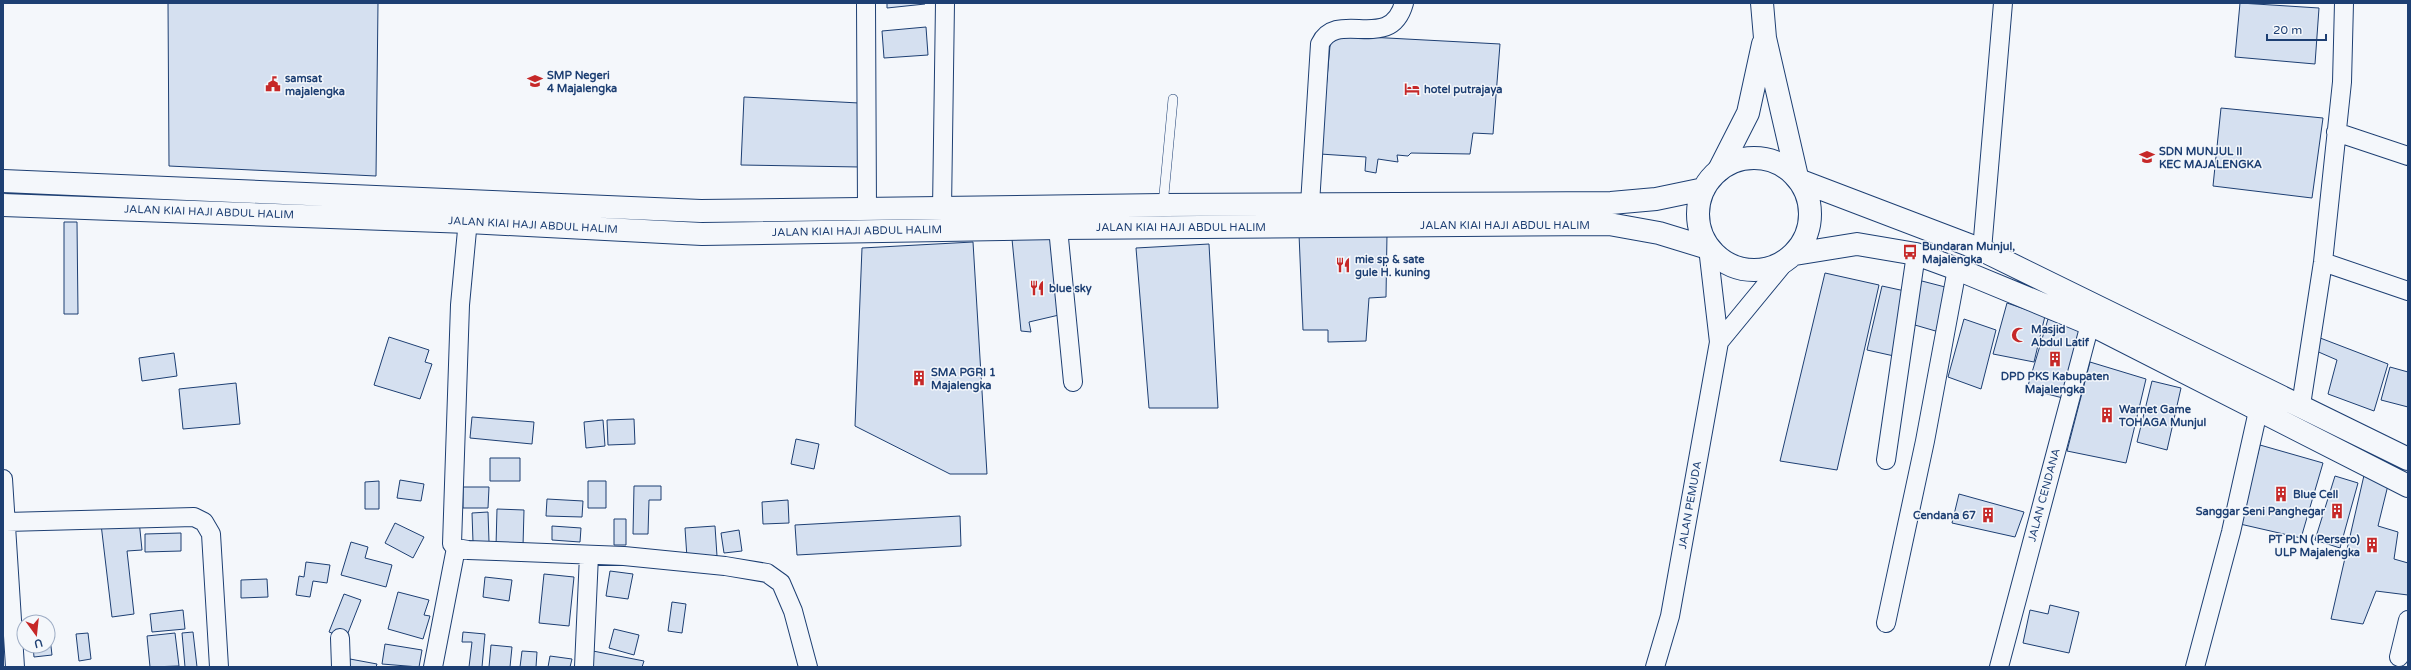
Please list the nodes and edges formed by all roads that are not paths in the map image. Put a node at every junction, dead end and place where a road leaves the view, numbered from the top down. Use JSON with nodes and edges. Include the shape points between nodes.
{"nodes":[{"id":1,"x":945,"y":3,"type":"edge"},
{"id":2,"x":1404,"y":3,"type":"edge"},
{"id":3,"x":1762,"y":3,"type":"edge"},
{"id":4,"x":2003,"y":3,"type":"edge"},
{"id":5,"x":2344,"y":3,"type":"edge"},
{"id":6,"x":866,"y":4,"type":"dead end"},
{"id":7,"x":1765,"y":38,"type":"junction"},
{"id":8,"x":1173,"y":98,"type":"dead end"},
{"id":9,"x":2336,"y":132,"type":"junction"},
{"id":10,"x":2408,"y":156,"type":"edge"},
{"id":11,"x":1719,"y":170,"type":"junction"},
{"id":12,"x":1799,"y":179,"type":"junction"},
{"id":13,"x":12,"y":181,"type":"edge"},
{"id":14,"x":1704,"y":189,"type":"junction"},
{"id":15,"x":470,"y":200,"type":"junction"},
{"id":16,"x":3,"y":204,"type":"edge"},
{"id":17,"x":1310,"y":204,"type":"junction"},
{"id":18,"x":1163,"y":205,"type":"junction"},
{"id":19,"x":867,"y":209,"type":"junction"},
{"id":20,"x":942,"y":209,"type":"junction"},
{"id":21,"x":468,"y":222,"type":"junction"},
{"id":22,"x":1058,"y":228,"type":"junction"},
{"id":23,"x":1708,"y":248,"type":"junction"},
{"id":24,"x":1982,"y":250,"type":"junction"},
{"id":25,"x":1916,"y":254,"type":"junction"},
{"id":26,"x":1790,"y":258,"type":"junction"},
{"id":27,"x":2323,"y":262,"type":"junction"},
{"id":28,"x":1957,"y":269,"type":"junction"},
{"id":29,"x":2408,"y":291,"type":"edge"},
{"id":30,"x":2090,"y":324,"type":"junction"},
{"id":31,"x":1719,"y":342,"type":"junction"},
{"id":32,"x":1074,"y":382,"type":"dead end"},
{"id":33,"x":2301,"y":405,"type":"junction"},
{"id":34,"x":2258,"y":411,"type":"junction"},
{"id":35,"x":2408,"y":459,"type":"edge"},
{"id":36,"x":1886,"y":460,"type":"dead end"},
{"id":37,"x":3,"y":479,"type":"edge"},
{"id":38,"x":2408,"y":486,"type":"edge"},
{"id":39,"x":6,"y":522,"type":"junction"},
{"id":40,"x":456,"y":548,"type":"junction"},
{"id":41,"x":589,"y":555,"type":"junction"},
{"id":42,"x":2408,"y":620,"type":"edge"},
{"id":43,"x":1886,"y":623,"type":"dead end"},
{"id":44,"x":340,"y":638,"type":"dead end"},
{"id":45,"x":2399,"y":657,"type":"dead end"},
{"id":46,"x":15,"y":667,"type":"edge"},
{"id":47,"x":220,"y":667,"type":"edge"},
{"id":48,"x":341,"y":667,"type":"edge"},
{"id":49,"x":434,"y":667,"type":"edge"},
{"id":50,"x":584,"y":667,"type":"edge"},
{"id":51,"x":808,"y":667,"type":"edge"},
{"id":52,"x":1656,"y":667,"type":"edge"},
{"id":53,"x":1999,"y":667,"type":"edge"},
{"id":54,"x":2195,"y":667,"type":"edge"}],
"edges":[{"from":1,"to":20,"type":"street"},
{"from":2,"to":17,"type":"street","via":[[1398,18],[1378,30],[1340,28],[1329,32],[1320,44]]},
{"from":3,"to":7,"type":"main road"},
{"from":4,"to":24,"type":"street"},
{"from":5,"to":9,"type":"street","via":[[2342,82]]},
{"from":6,"to":19,"type":"street"},
{"from":7,"to":11,"type":"main road","via":[[1748,113]]},
{"from":7,"to":12,"type":"main road"},
{"from":8,"to":18,"type":"lane"},
{"from":9,"to":10,"type":"street"},
{"from":9,"to":27,"type":"street"},
{"from":11,"to":12,"type":"main road","via":[[1738,160],[1760,158],[1780,164]]},
{"from":11,"to":14,"type":"main road"},
{"from":12,"to":24,"type":"main road"},
{"from":12,"to":26,"type":"main road","via":[[1811,205],[1809,231]]},
{"from":13,"to":15,"type":"main road","name":"JALAN KIAI HAJI ABDUL HALIM"},
{"from":14,"to":17,"type":"main road","name":"JALAN KIAI HAJI ABDUL HALIM","via":[[1656,200],[1611,203]]},
{"from":14,"to":23,"type":"main road","via":[[1698,221]]},
{"from":15,"to":19,"type":"main road","name":"JALAN KIAI HAJI ABDUL HALIM","via":[[701,211]]},
{"from":15,"to":21,"type":"street"},
{"from":16,"to":21,"type":"main road","name":"JALAN KIAI HAJI ABDUL HALIM"},
{"from":17,"to":18,"type":"main road","name":"JALAN KIAI HAJI ABDUL HALIM"},
{"from":18,"to":20,"type":"main road","name":"JALAN KIAI HAJI ABDUL HALIM"},
{"from":19,"to":20,"type":"main road","name":"JALAN KIAI HAJI ABDUL HALIM"},
{"from":21,"to":22,"type":"main road","name":"JALAN KIAI HAJI ABDUL HALIM","via":[[702,234]]},
{"from":21,"to":40,"type":"street","via":[[460,304],[450,540]]},
{"from":22,"to":23,"type":"main road","name":"JALAN KIAI HAJI ABDUL HALIM","via":[[1609,224],[1659,233]]},
{"from":22,"to":32,"type":"street"},
{"from":23,"to":26,"type":"main road","via":[[1730,265],[1757,271]]},
{"from":23,"to":31,"type":"street"},
{"from":24,"to":33,"type":"main road"},
{"from":25,"to":26,"type":"main road","via":[[1857,244]]},
{"from":25,"to":28,"type":"main road"},
{"from":25,"to":36,"type":"street"},
{"from":26,"to":31,"type":"street"},
{"from":27,"to":29,"type":"street"},
{"from":27,"to":33,"type":"street"},
{"from":28,"to":30,"type":"main road"},
{"from":28,"to":43,"type":"street"},
{"from":30,"to":34,"type":"main road"},
{"from":30,"to":53,"type":"street","name":"JALAN CENDANA"},
{"from":31,"to":52,"type":"street","name":"JALAN PEMUDA","via":[[1670,616]]},
{"from":33,"to":35,"type":"main road"},
{"from":34,"to":38,"type":"main road"},
{"from":34,"to":54,"type":"street","via":[[2231,532]]},
{"from":37,"to":39,"type":"street"},
{"from":39,"to":46,"type":"street"},
{"from":39,"to":47,"type":"street","via":[[194,517],[204,522],[211,534]]},
{"from":40,"to":41,"type":"street"},
{"from":40,"to":49,"type":"street"},
{"from":41,"to":50,"type":"street"},
{"from":41,"to":51,"type":"street","via":[[717,565],[767,573],[781,583]]},
{"from":42,"to":45,"type":"street"},
{"from":44,"to":48,"type":"street"}]}
